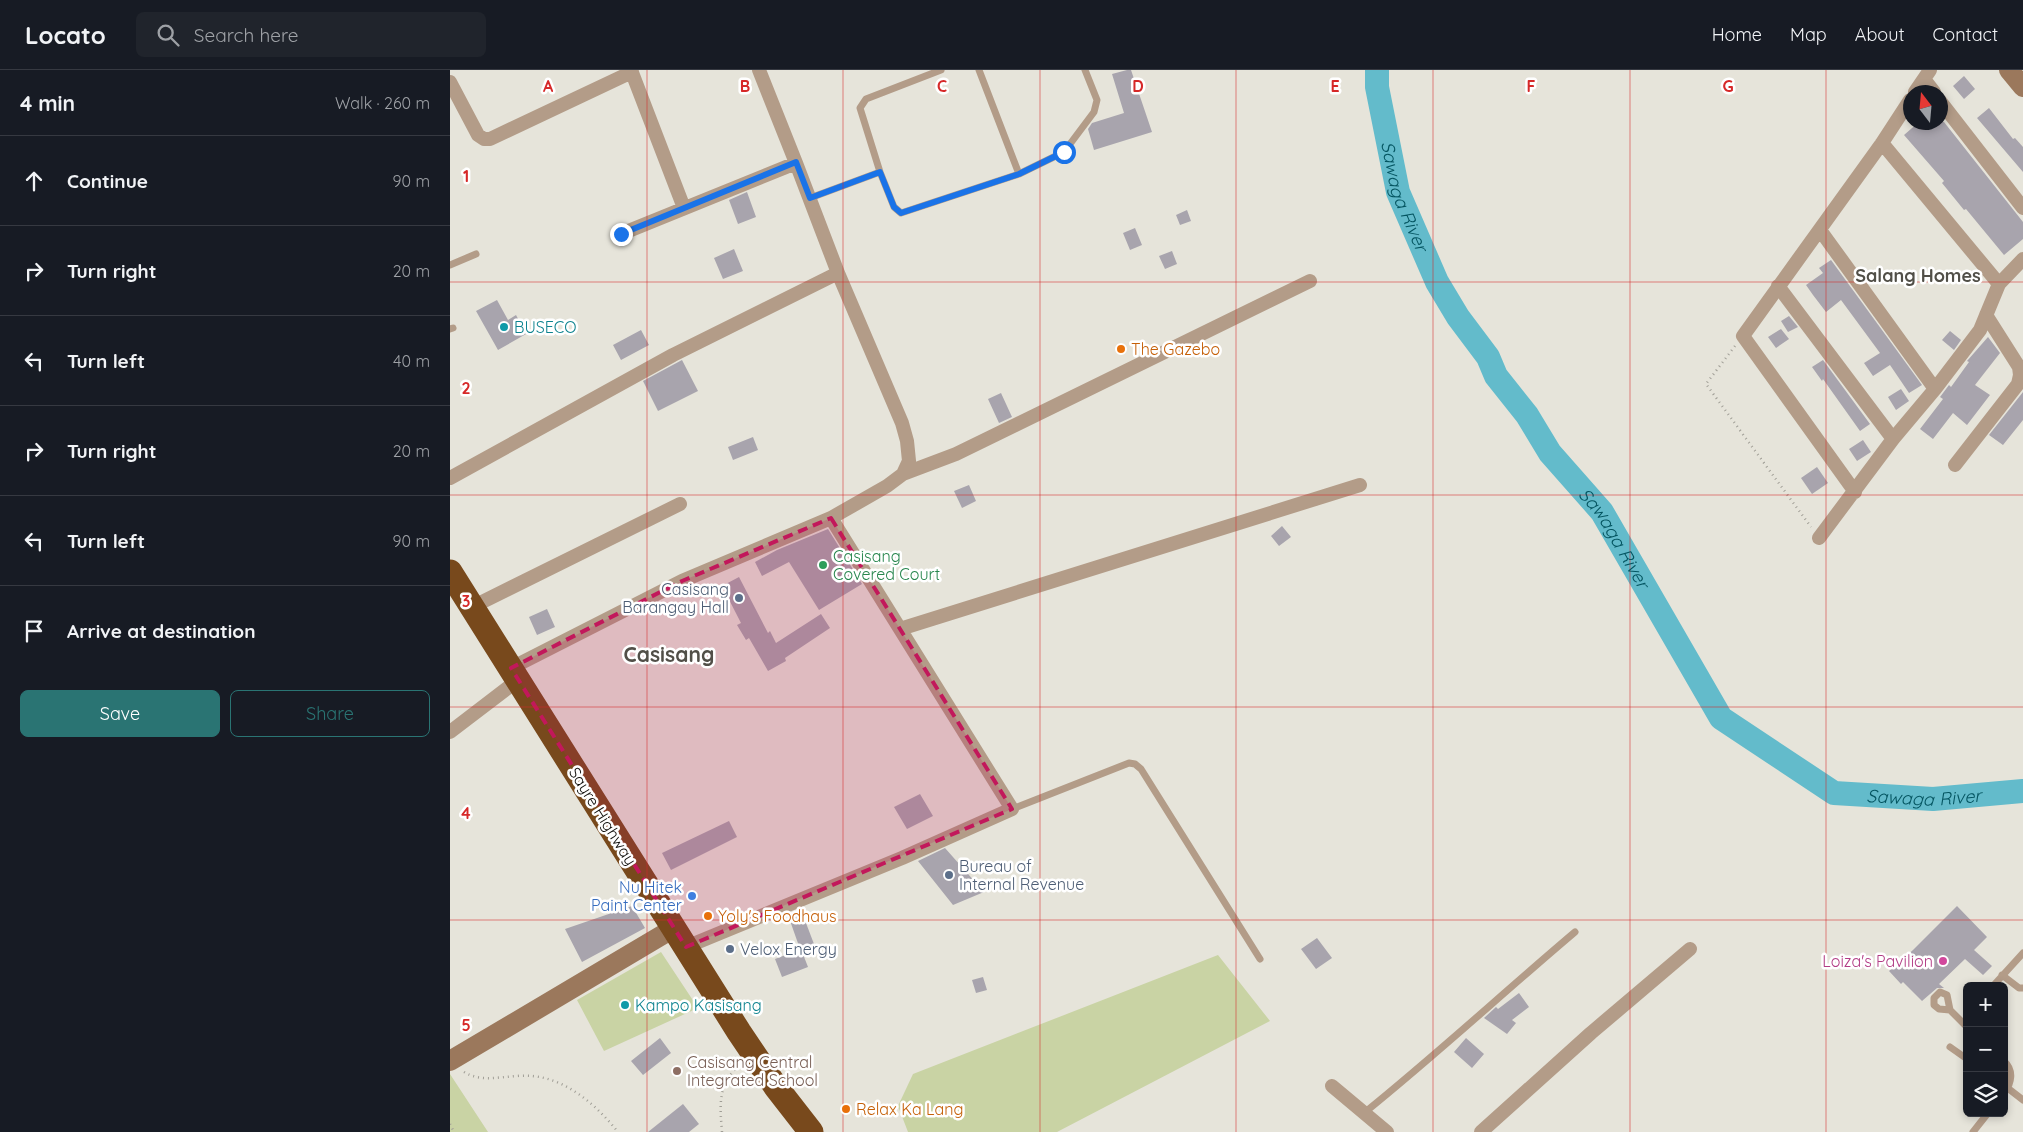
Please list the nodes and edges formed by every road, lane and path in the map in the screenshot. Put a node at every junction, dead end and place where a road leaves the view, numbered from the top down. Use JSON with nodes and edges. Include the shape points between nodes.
{"nodes":[{"id":1,"x":759,"y":70,"type":"edge"},
{"id":2,"x":941,"y":70,"type":"edge"},
{"id":3,"x":979,"y":70,"type":"edge"},
{"id":4,"x":1085,"y":70,"type":"edge"},
{"id":5,"x":2009,"y":70,"type":"edge"},
{"id":6,"x":632,"y":71,"type":"edge"},
{"id":7,"x":450,"y":82,"type":"edge"},
{"id":8,"x":2023,"y":87,"type":"edge"},
{"id":9,"x":1903,"y":111,"type":"edge"},
{"id":10,"x":1948,"y":111,"type":"edge"},
{"id":11,"x":1882,"y":143,"type":"junction"},
{"id":12,"x":796,"y":162,"type":"junction"},
{"id":13,"x":880,"y":172,"type":"junction"},
{"id":14,"x":1019,"y":174,"type":"junction"},
{"id":15,"x":810,"y":198,"type":"junction"},
{"id":16,"x":684,"y":208,"type":"junction"},
{"id":17,"x":2023,"y":208,"type":"edge"},
{"id":18,"x":1820,"y":230,"type":"junction"},
{"id":19,"x":621,"y":234,"type":"dead end"},
{"id":20,"x":476,"y":254,"type":"dead end"},
{"id":21,"x":2023,"y":259,"type":"edge"},
{"id":22,"x":450,"y":265,"type":"edge"},
{"id":23,"x":838,"y":274,"type":"junction"},
{"id":24,"x":1310,"y":281,"type":"dead end"},
{"id":25,"x":1999,"y":284,"type":"junction"},
{"id":26,"x":1778,"y":286,"type":"junction"},
{"id":27,"x":1986,"y":315,"type":"junction"},
{"id":28,"x":1743,"y":336,"type":"junction"},
{"id":29,"x":1936,"y":389,"type":"junction"},
{"id":30,"x":1893,"y":439,"type":"junction"},
{"id":31,"x":1955,"y":465,"type":"dead end"},
{"id":32,"x":903,"y":474,"type":"junction"},
{"id":33,"x":450,"y":478,"type":"edge"},
{"id":34,"x":1360,"y":485,"type":"dead end"},
{"id":35,"x":1855,"y":492,"type":"junction"},
{"id":36,"x":680,"y":504,"type":"dead end"},
{"id":37,"x":831,"y":518,"type":"junction"},
{"id":38,"x":1819,"y":538,"type":"joint"},
{"id":39,"x":450,"y":572,"type":"edge"},
{"id":40,"x":472,"y":607,"type":"junction"},
{"id":41,"x":900,"y":629,"type":"junction"},
{"id":42,"x":514,"y":674,"type":"junction"},
{"id":43,"x":450,"y":732,"type":"edge"},
{"id":44,"x":1012,"y":809,"type":"junction"},
{"id":45,"x":1575,"y":932,"type":"dead end"},
{"id":46,"x":680,"y":938,"type":"junction"},
{"id":47,"x":1690,"y":949,"type":"dead end"},
{"id":48,"x":2023,"y":953,"type":"edge"},
{"id":49,"x":1260,"y":959,"type":"dead end"},
{"id":50,"x":2002,"y":975,"type":"junction"},
{"id":51,"x":1997,"y":982,"type":"edge"},
{"id":52,"x":2023,"y":988,"type":"edge"},
{"id":53,"x":1950,"y":1010,"type":"dead end"},
{"id":54,"x":1963,"y":1020,"type":"edge"},
{"id":55,"x":1950,"y":1047,"type":"dead end"},
{"id":56,"x":755,"y":1055,"type":"junction"},
{"id":57,"x":1963,"y":1056,"type":"edge"},
{"id":58,"x":2008,"y":1064,"type":"edge"},
{"id":59,"x":454,"y":1066,"type":"edge"},
{"id":60,"x":2008,"y":1082,"type":"edge"},
{"id":61,"x":1332,"y":1086,"type":"dead end"},
{"id":62,"x":2008,"y":1090,"type":"edge"},
{"id":63,"x":2023,"y":1100,"type":"edge"},
{"id":64,"x":1364,"y":1113,"type":"junction"},
{"id":65,"x":1985,"y":1117,"type":"edge"},
{"id":66,"x":450,"y":1124,"type":"edge"},
{"id":67,"x":454,"y":1132,"type":"edge"},
{"id":68,"x":618,"y":1132,"type":"edge"},
{"id":69,"x":722,"y":1132,"type":"edge"},
{"id":70,"x":811,"y":1132,"type":"edge"},
{"id":71,"x":1387,"y":1132,"type":"edge"},
{"id":72,"x":1481,"y":1132,"type":"edge"},
{"id":73,"x":1973,"y":1132,"type":"edge"}],
"edges":[{"from":1,"to":12,"type":"street"},
{"from":2,"to":13,"type":"lane","via":[[862,103],[860,108]]},
{"from":3,"to":14,"type":"lane"},
{"from":4,"to":14,"type":"lane","via":[[1097,100],[1094,112],[1064,152]]},
{"from":5,"to":8,"type":"street"},
{"from":6,"to":7,"type":"street","via":[[490,139],[478,135]]},
{"from":6,"to":16,"type":"street"},
{"from":9,"to":11,"type":"street"},
{"from":10,"to":17,"type":"street"},
{"from":11,"to":18,"type":"street"},
{"from":11,"to":25,"type":"street"},
{"from":12,"to":15,"type":"street"},
{"from":12,"to":16,"type":"street"},
{"from":13,"to":14,"type":"lane","via":[[894,207],[901,213]]},
{"from":13,"to":15,"type":"lane"},
{"from":15,"to":23,"type":"street"},
{"from":16,"to":19,"type":"street"},
{"from":18,"to":26,"type":"street"},
{"from":18,"to":29,"type":"street"},
{"from":20,"to":22,"type":"lane"},
{"from":21,"to":25,"type":"street"},
{"from":23,"to":32,"type":"street","via":[[902,423],[909,461]]},
{"from":23,"to":33,"type":"street","via":[[673,355]]},
{"from":24,"to":32,"type":"street","via":[[956,454]]},
{"from":25,"to":27,"type":"street"},
{"from":26,"to":28,"type":"street"},
{"from":26,"to":30,"type":"street"},
{"from":27,"to":29,"type":"street","via":[[1980,330]]},
{"from":27,"to":31,"type":"street","via":[[2019,367],[2020,375],[2018,384]]},
{"from":28,"to":35,"type":"street"},
{"from":28,"to":38,"type":"path","via":[[1706,384]]},
{"from":29,"to":30,"type":"street"},
{"from":30,"to":35,"type":"street"},
{"from":32,"to":37,"type":"street"},
{"from":34,"to":41,"type":"street"},
{"from":35,"to":38,"type":"street"},
{"from":36,"to":40,"type":"street"},
{"from":37,"to":41,"type":"street"},
{"from":37,"to":42,"type":"street","via":[[682,581]]},
{"from":39,"to":40,"type":"highway","name":"Sayre Highway"},
{"from":40,"to":42,"type":"highway","name":"Sayre Highway"},
{"from":41,"to":44,"type":"street"},
{"from":42,"to":43,"type":"street"},
{"from":42,"to":46,"type":"highway","name":"Sayre Highway"},
{"from":44,"to":46,"type":"street","via":[[902,858]]},
{"from":44,"to":49,"type":"lane","via":[[1129,763],[1135,764]]},
{"from":45,"to":64,"type":"lane"},
{"from":46,"to":56,"type":"highway","name":"Sayre Highway"},
{"from":46,"to":59,"type":"street"},
{"from":47,"to":72,"type":"street"},
{"from":48,"to":50,"type":"lane"},
{"from":50,"to":51,"type":"lane"},
{"from":50,"to":52,"type":"lane"},
{"from":53,"to":54,"type":"lane"},
{"from":55,"to":57,"type":"lane"},
{"from":56,"to":69,"type":"path","via":[[738,1066],[724,1082]]},
{"from":56,"to":70,"type":"highway","name":"Sayre Highway"},
{"from":58,"to":60,"type":"lane","via":[[2011,1072]]},
{"from":59,"to":68,"type":"path","via":[[483,1079],[539,1076],[560,1083],[594,1106]]},
{"from":61,"to":64,"type":"street"},
{"from":62,"to":63,"type":"lane"},
{"from":64,"to":71,"type":"street"},
{"from":65,"to":73,"type":"lane"},
{"from":66,"to":67,"type":"path"}]}
